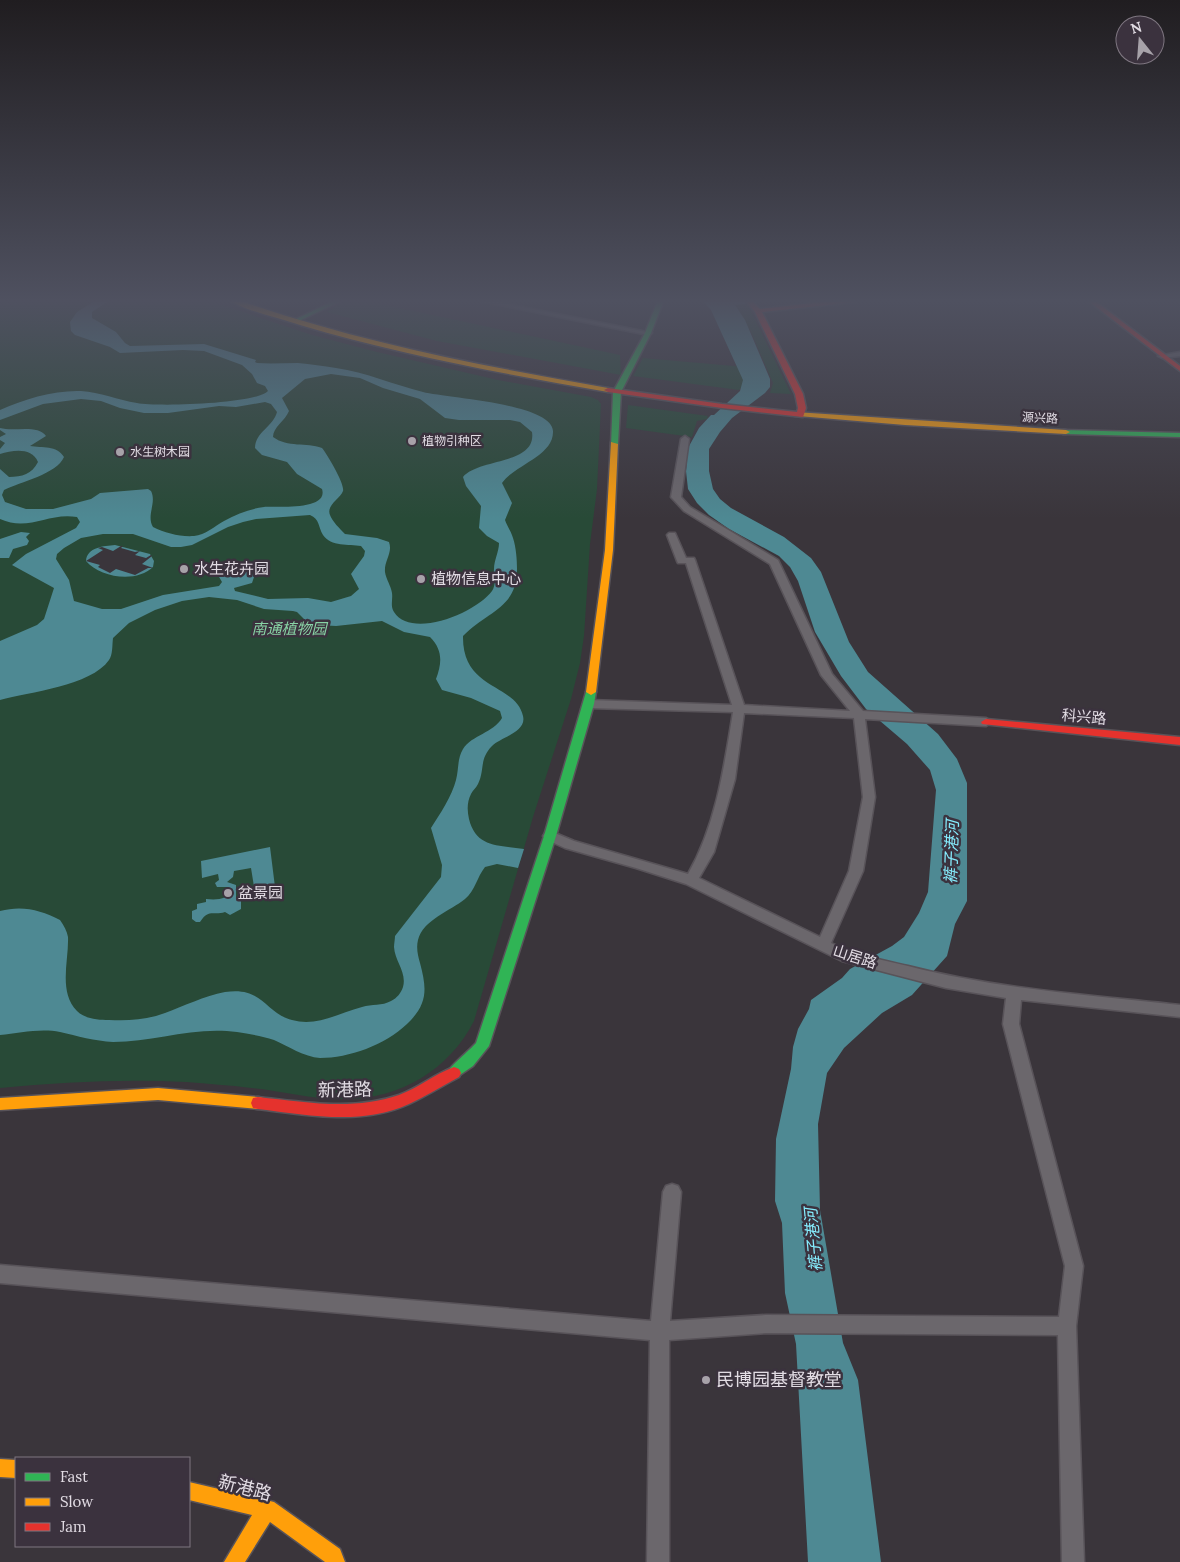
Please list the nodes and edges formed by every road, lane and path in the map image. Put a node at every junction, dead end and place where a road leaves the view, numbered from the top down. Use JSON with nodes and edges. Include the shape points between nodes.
{"nodes":[{"id":1,"x":528,"y":373,"type":"edge"},
{"id":2,"x":548,"y":373,"type":"edge"},
{"id":3,"x":627,"y":373,"type":"edge"},
{"id":4,"x":787,"y":373,"type":"edge"},
{"id":5,"x":619,"y":388,"type":"junction"},
{"id":6,"x":717,"y":402,"type":"junction"},
{"id":7,"x":801,"y":411,"type":"junction"},
{"id":8,"x":1180,"y":426,"type":"edge"},
{"id":9,"x":1180,"y":435,"type":"edge"},
{"id":10,"x":685,"y":440,"type":"dead end"},
{"id":11,"x":672,"y":535,"type":"dead end"},
{"id":12,"x":589,"y":704,"type":"junction"},
{"id":13,"x":739,"y":709,"type":"junction"},
{"id":14,"x":864,"y":715,"type":"junction"},
{"id":15,"x":986,"y":722,"type":"joint"},
{"id":16,"x":1180,"y":741,"type":"edge"},
{"id":17,"x":550,"y":836,"type":"junction"},
{"id":18,"x":691,"y":880,"type":"junction"},
{"id":19,"x":822,"y":946,"type":"junction"},
{"id":20,"x":1014,"y":993,"type":"junction"},
{"id":21,"x":1180,"y":1011,"type":"edge"},
{"id":22,"x":0,"y":1104,"type":"edge"},
{"id":23,"x":672,"y":1192,"type":"dead end"},
{"id":24,"x":0,"y":1274,"type":"edge"},
{"id":25,"x":1067,"y":1326,"type":"junction"},
{"id":26,"x":660,"y":1330,"type":"junction"},
{"id":27,"x":0,"y":1468,"type":"edge"},
{"id":28,"x":15,"y":1469,"type":"edge"},
{"id":29,"x":190,"y":1492,"type":"edge"},
{"id":30,"x":267,"y":1508,"type":"junction"},
{"id":31,"x":234,"y":1562,"type":"edge"},
{"id":32,"x":335,"y":1562,"type":"edge"},
{"id":33,"x":658,"y":1562,"type":"edge"},
{"id":34,"x":1073,"y":1562,"type":"edge"}],
"edges":[{"from":1,"to":5,"type":"street"},
{"from":2,"to":5,"type":"street"},
{"from":3,"to":5,"type":"street"},
{"from":4,"to":7,"type":"street","via":[[798,394]]},
{"from":5,"to":6,"type":"street"},
{"from":5,"to":12,"type":"street","name":"新港路","via":[[609,550]]},
{"from":6,"to":7,"type":"street","name":"源兴路","via":[[758,403]]},
{"from":6,"to":7,"type":"street","name":"源兴路","via":[[745,409]]},
{"from":7,"to":8,"type":"street","name":"源兴路","via":[[1038,424]]},
{"from":7,"to":9,"type":"street","name":"源兴路","via":[[849,421],[1050,433]]},
{"from":10,"to":14,"type":"street","via":[[676,497],[687,509],[774,562],[827,675]]},
{"from":11,"to":13,"type":"street","via":[[682,560],[690,560]]},
{"from":12,"to":13,"type":"street"},
{"from":12,"to":17,"type":"street","name":"新港路"},
{"from":13,"to":14,"type":"street"},
{"from":13,"to":18,"type":"street","via":[[729,779],[707,852]]},
{"from":14,"to":15,"type":"street"},
{"from":14,"to":19,"type":"street","via":[[868,797],[856,871]]},
{"from":15,"to":16,"type":"street","name":"科兴路"},
{"from":17,"to":18,"type":"street","name":"山居路","via":[[570,846]]},
{"from":17,"to":22,"type":"street","name":"新港路","via":[[482,1046],[448,1078],[427,1090],[385,1106],[351,1111],[158,1094]]},
{"from":18,"to":19,"type":"street","name":"山居路"},
{"from":19,"to":20,"type":"street","name":"山居路","via":[[847,957],[946,982]]},
{"from":20,"to":21,"type":"street","name":"山居路"},
{"from":20,"to":25,"type":"street","via":[[1011,1024],[1074,1266]]},
{"from":23,"to":26,"type":"street"},
{"from":24,"to":26,"type":"street"},
{"from":25,"to":26,"type":"street","via":[[766,1324]]},
{"from":25,"to":34,"type":"street"},
{"from":26,"to":33,"type":"street"},
{"from":27,"to":28,"type":"street"},
{"from":29,"to":30,"type":"street","name":"新港路"},
{"from":30,"to":31,"type":"street"},
{"from":30,"to":32,"type":"street","name":"新港路","via":[[332,1556]]}]}
